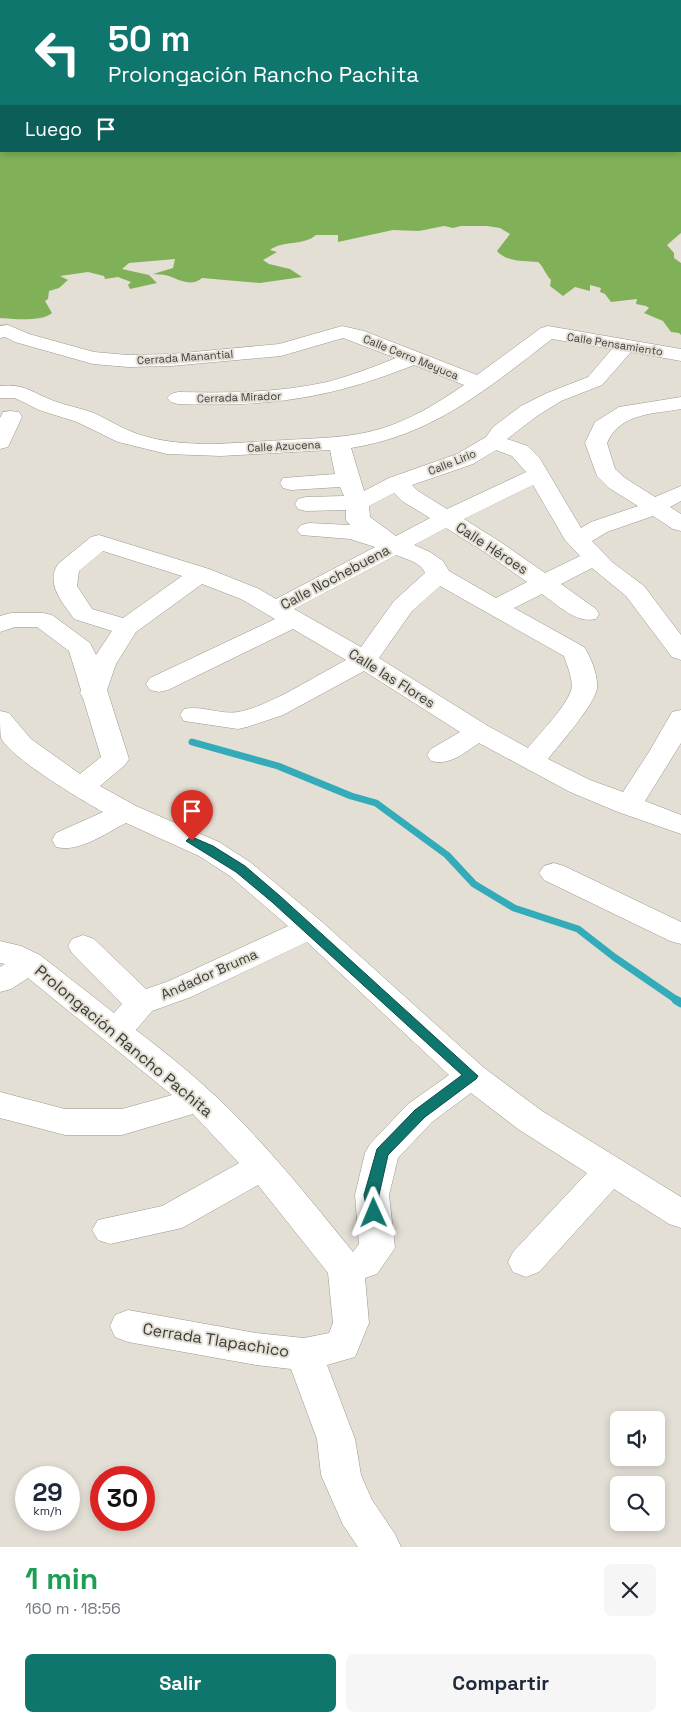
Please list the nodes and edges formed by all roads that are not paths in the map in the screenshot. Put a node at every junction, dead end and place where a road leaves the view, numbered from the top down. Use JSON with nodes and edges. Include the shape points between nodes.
{"nodes":[{"id":1,"x":0,"y":332,"type":"edge"},
{"id":2,"x":342,"y":332,"type":"joint"},
{"id":3,"x":548,"y":332,"type":"joint"},
{"id":4,"x":626,"y":346,"type":"junction"},
{"id":5,"x":681,"y":355,"type":"edge"},
{"id":6,"x":413,"y":358,"type":"junction"},
{"id":7,"x":480,"y":384,"type":"junction"},
{"id":8,"x":0,"y":392,"type":"edge"},
{"id":9,"x":178,"y":398,"type":"dead end"},
{"id":10,"x":681,"y":403,"type":"edge"},
{"id":11,"x":11,"y":417,"type":"dead end"},
{"id":12,"x":0,"y":442,"type":"edge"},
{"id":13,"x":494,"y":442,"type":"junction"},
{"id":14,"x":339,"y":444,"type":"junction"},
{"id":15,"x":539,"y":474,"type":"junction"},
{"id":16,"x":348,"y":480,"type":"junction"},
{"id":17,"x":291,"y":483,"type":"dead end"},
{"id":18,"x":397,"y":483,"type":"junction"},
{"id":19,"x":681,"y":493,"type":"edge"},
{"id":20,"x":358,"y":503,"type":"junction"},
{"id":21,"x":306,"y":504,"type":"dead end"},
{"id":22,"x":656,"y":508,"type":"junction"},
{"id":23,"x":446,"y":519,"type":"junction"},
{"id":24,"x":681,"y":524,"type":"edge"},
{"id":25,"x":308,"y":530,"type":"dead end"},
{"id":26,"x":577,"y":540,"type":"junction"},
{"id":27,"x":395,"y":546,"type":"junction"},
{"id":28,"x":594,"y":558,"type":"junction"},
{"id":29,"x":200,"y":574,"type":"junction"},
{"id":30,"x":438,"y":575,"type":"junction"},
{"id":31,"x":545,"y":583,"type":"junction"},
{"id":32,"x":497,"y":607,"type":"junction"},
{"id":33,"x":285,"y":614,"type":"junction"},
{"id":34,"x":587,"y":614,"type":"dead end"},
{"id":35,"x":0,"y":625,"type":"edge"},
{"id":36,"x":127,"y":627,"type":"junction"},
{"id":37,"x":681,"y":652,"type":"edge"},
{"id":38,"x":365,"y":660,"type":"junction"},
{"id":39,"x":159,"y":684,"type":"dead end"},
{"id":40,"x":93,"y":693,"type":"junction"},
{"id":41,"x":193,"y":715,"type":"dead end"},
{"id":42,"x":681,"y":718,"type":"edge"},
{"id":43,"x":0,"y":719,"type":"edge"},
{"id":44,"x":479,"y":732,"type":"junction"},
{"id":45,"x":11,"y":749,"type":"edge"},
{"id":46,"x":441,"y":755,"type":"dead end"},
{"id":47,"x":531,"y":761,"type":"junction"},
{"id":48,"x":81,"y":788,"type":"junction"},
{"id":49,"x":628,"y":806,"type":"junction"},
{"id":50,"x":126,"y":812,"type":"junction"},
{"id":51,"x":681,"y":825,"type":"edge"},
{"id":52,"x":66,"y":840,"type":"dead end"},
{"id":53,"x":554,"y":872,"type":"dead end"},
{"id":54,"x":310,"y":928,"type":"junction"},
{"id":55,"x":681,"y":934,"type":"edge"},
{"id":56,"x":82,"y":946,"type":"dead end"},
{"id":57,"x":14,"y":957,"type":"edge"},
{"id":58,"x":0,"y":981,"type":"edge"},
{"id":59,"x":142,"y":1003,"type":"junction"},
{"id":60,"x":117,"y":1032,"type":"junction"},
{"id":61,"x":471,"y":1076,"type":"junction"},
{"id":62,"x":199,"y":1100,"type":"junction"},
{"id":63,"x":0,"y":1105,"type":"edge"},
{"id":64,"x":262,"y":1166,"type":"junction"},
{"id":65,"x":611,"y":1170,"type":"junction"},
{"id":66,"x":681,"y":1214,"type":"edge"},
{"id":67,"x":110,"y":1230,"type":"dead end"},
{"id":68,"x":526,"y":1262,"type":"dead end"},
{"id":69,"x":346,"y":1269,"type":"junction"},
{"id":70,"x":128,"y":1326,"type":"dead end"},
{"id":71,"x":304,"y":1354,"type":"junction"},
{"id":72,"x":381,"y":1547,"type":"edge"}],
"edges":[{"from":1,"to":2,"type":"street","name":"Cerrada Manantial","via":[[8,331],[92,358],[128,361],[281,350]]},
{"from":2,"to":6,"type":"street","name":"Calle Cerro Meyuca"},
{"from":3,"to":4,"type":"street","name":"Calle Pensamiento"},
{"from":3,"to":7,"type":"street","name":"Calle Azucena"},
{"from":4,"to":5,"type":"street","name":"Calle Pensamiento"},
{"from":4,"to":13,"type":"street","name":"Calle Lirio","via":[[596,380],[529,411]]},
{"from":6,"to":7,"type":"street","name":"Calle Cerro Meyuca"},
{"from":6,"to":9,"type":"street","name":"Cerrada Mirador","via":[[352,381],[288,395]]},
{"from":7,"to":14,"type":"street","name":"Calle Azucena","via":[[416,423],[382,435]]},
{"from":8,"to":14,"type":"street","name":"Calle Azucena","via":[[28,394],[43,404],[80,415],[133,440],[160,446],[193,449]]},
{"from":10,"to":22,"type":"street","via":[[627,412],[603,427],[596,443],[605,471],[617,484]]},
{"from":11,"to":12,"type":"street"},
{"from":13,"to":15,"type":"street","via":[[520,451]]},
{"from":13,"to":18,"type":"street","name":"Calle Lirio","via":[[466,459]]},
{"from":14,"to":16,"type":"street"},
{"from":15,"to":23,"type":"street"},
{"from":15,"to":26,"type":"street"},
{"from":16,"to":17,"type":"street"},
{"from":16,"to":20,"type":"street"},
{"from":18,"to":20,"type":"street","name":"Calle Lirio"},
{"from":18,"to":23,"type":"street","name":"Calle Héroes","via":[[410,496]]},
{"from":19,"to":22,"type":"street"},
{"from":20,"to":21,"type":"street","name":"Calle Lirio"},
{"from":20,"to":27,"type":"street","name":"Calle Nochebuena","via":[[358,520]]},
{"from":22,"to":24,"type":"street"},
{"from":22,"to":26,"type":"street","via":[[599,527]]},
{"from":23,"to":27,"type":"street"},
{"from":23,"to":31,"type":"street","name":"Calle Héroes"},
{"from":25,"to":27,"type":"street","via":[[352,532]]},
{"from":26,"to":28,"type":"street"},
{"from":27,"to":30,"type":"street","via":[[422,557],[435,566]]},
{"from":27,"to":33,"type":"street","name":"Calle Nochebuena"},
{"from":28,"to":31,"type":"street"},
{"from":28,"to":37,"type":"street","via":[[635,591]]},
{"from":29,"to":33,"type":"street","name":"Calle las Flores","via":[[250,594]]},
{"from":29,"to":36,"type":"street"},
{"from":29,"to":36,"type":"street","name":"Calle las Flores","via":[[99,542],[67,569],[65,586],[83,614]]},
{"from":30,"to":32,"type":"street"},
{"from":30,"to":38,"type":"street","via":[[403,606]]},
{"from":31,"to":32,"type":"street"},
{"from":31,"to":34,"type":"street","name":"Calle Héroes"},
{"from":32,"to":47,"type":"street","via":[[575,652],[584,680],[584,690],[564,722]]},
{"from":33,"to":38,"type":"street","name":"Calle las Flores"},
{"from":33,"to":39,"type":"street","name":"Calle Nochebuena"},
{"from":35,"to":40,"type":"street","via":[[11,620],[43,620],[81,648]]},
{"from":36,"to":40,"type":"street","via":[[103,664]]},
{"from":38,"to":41,"type":"street","via":[[274,709],[238,721]]},
{"from":38,"to":44,"type":"street","name":"Calle las Flores"},
{"from":40,"to":48,"type":"street","via":[[115,759]]},
{"from":42,"to":49,"type":"street","via":[[664,752]]},
{"from":43,"to":45,"type":"street"},
{"from":44,"to":46,"type":"street"},
{"from":44,"to":47,"type":"street","name":"Calle las Flores"},
{"from":45,"to":48,"type":"street"},
{"from":47,"to":49,"type":"street","name":"Calle las Flores"},
{"from":48,"to":50,"type":"street"},
{"from":49,"to":51,"type":"street","name":"Calle las Flores"},
{"from":50,"to":52,"type":"street"},
{"from":50,"to":54,"type":"street","via":[[209,849],[240,869]]},
{"from":53,"to":55,"type":"street"},
{"from":54,"to":59,"type":"street","name":"Andador Bruma","via":[[180,989]]},
{"from":54,"to":61,"type":"street"},
{"from":56,"to":59,"type":"street"},
{"from":57,"to":58,"type":"street"},
{"from":57,"to":60,"type":"street","name":"Prolongación Rancho Pachita"},
{"from":59,"to":60,"type":"street","name":"Andador Bruma"},
{"from":60,"to":62,"type":"street","name":"Prolongación Rancho Pachita"},
{"from":61,"to":65,"type":"street","via":[[530,1120]]},
{"from":61,"to":69,"type":"street","via":[[420,1113],[382,1153],[372,1195],[378,1248],[364,1264]]},
{"from":62,"to":63,"type":"street","via":[[122,1122],[65,1122]]},
{"from":62,"to":64,"type":"street","name":"Prolongación Rancho Pachita"},
{"from":64,"to":67,"type":"street","via":[[170,1218]]},
{"from":64,"to":69,"type":"street","name":"Prolongación Rancho Pachita"},
{"from":65,"to":66,"type":"street"},
{"from":65,"to":68,"type":"street"},
{"from":69,"to":71,"type":"street","name":"Cerrada Tlapachico","via":[[351,1323],[342,1346]]},
{"from":70,"to":71,"type":"street","name":"Cerrada Tlapachico","via":[[256,1349]]},
{"from":71,"to":72,"type":"street","via":[[336,1439],[341,1475],[358,1512]]}]}
